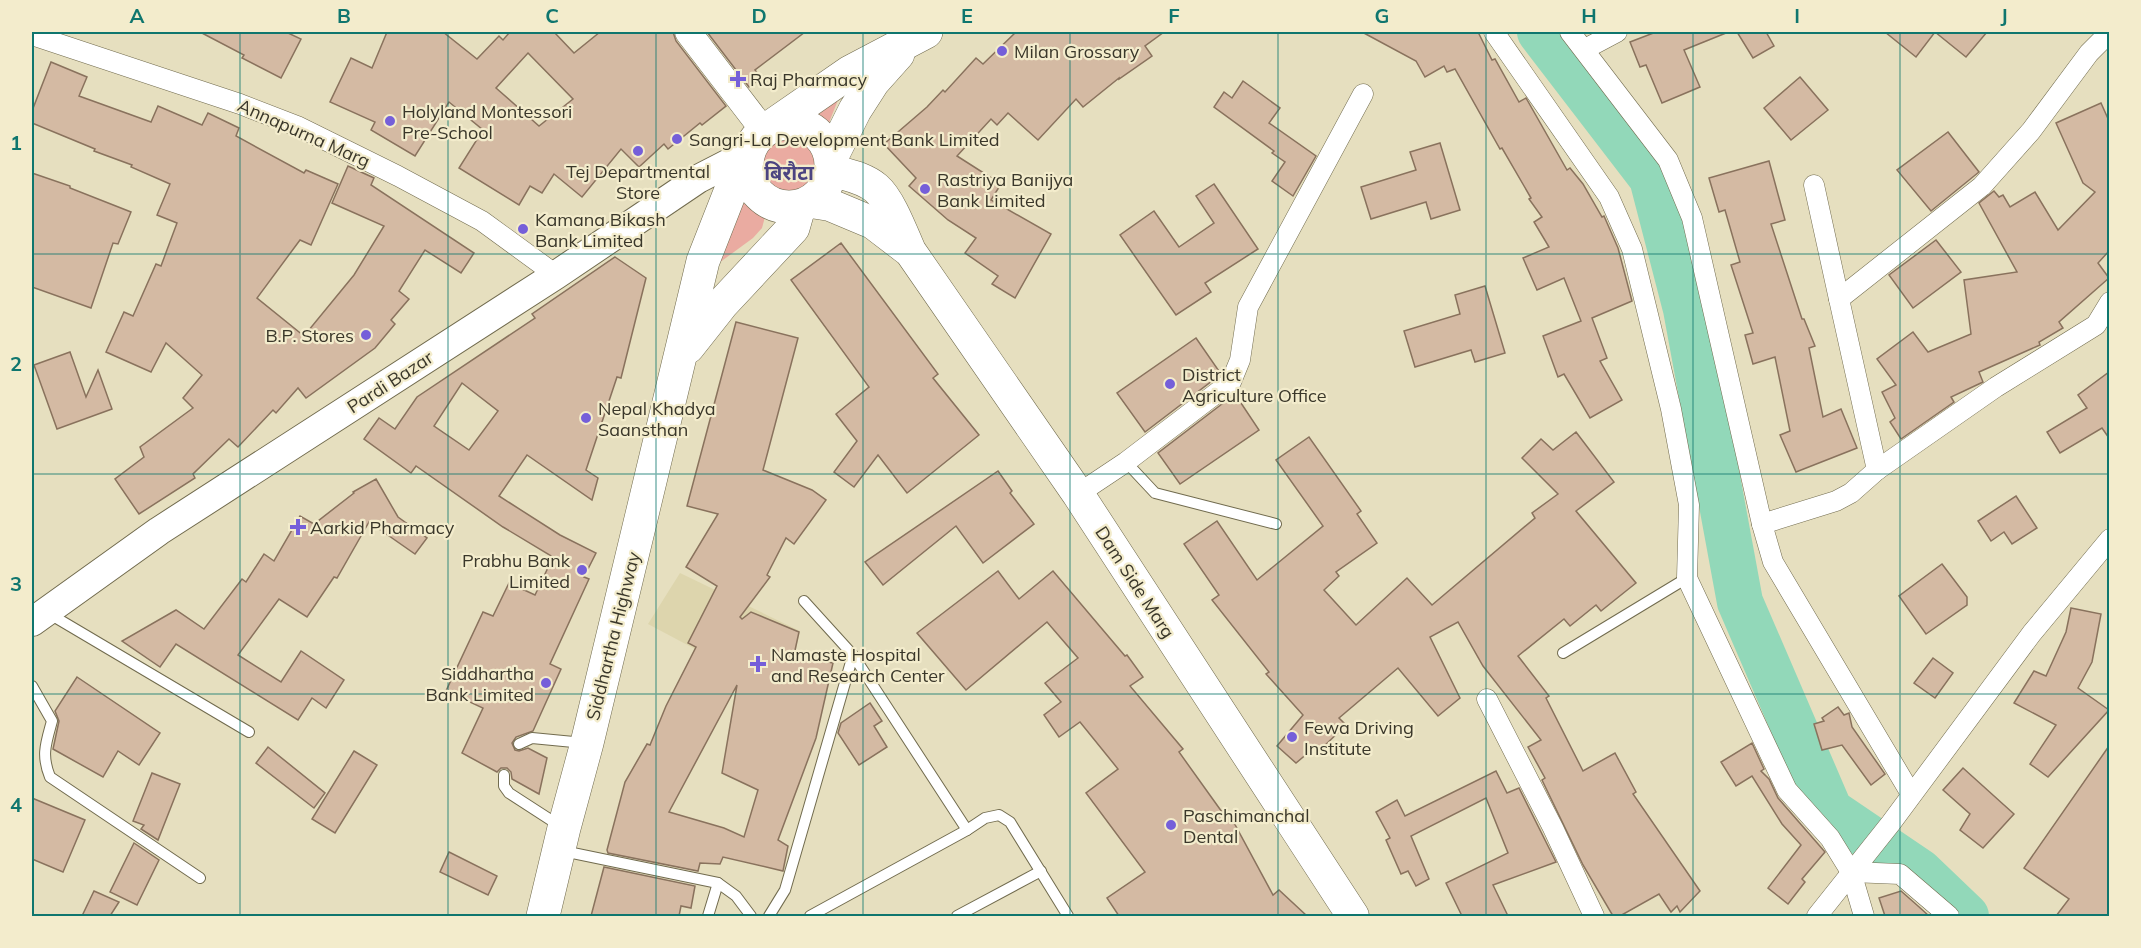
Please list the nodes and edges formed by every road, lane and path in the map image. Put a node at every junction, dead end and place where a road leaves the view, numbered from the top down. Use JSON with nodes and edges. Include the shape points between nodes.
{"nodes":[{"id":1,"x":688,"y":32,"type":"edge"},
{"id":2,"x":1494,"y":32,"type":"edge"},
{"id":3,"x":1570,"y":32,"type":"edge"},
{"id":4,"x":1617,"y":32,"type":"edge"},
{"id":5,"x":2109,"y":32,"type":"edge"},
{"id":6,"x":32,"y":34,"type":"edge"},
{"id":7,"x":918,"y":36,"type":"edge"},
{"id":8,"x":1585,"y":49,"type":"junction"},
{"id":9,"x":1363,"y":94,"type":"dead end"},
{"id":10,"x":758,"y":141,"type":"junction"},
{"id":11,"x":831,"y":164,"type":"junction"},
{"id":12,"x":1814,"y":185,"type":"dead end"},
{"id":13,"x":805,"y":204,"type":"junction"},
{"id":14,"x":910,"y":251,"type":"junction"},
{"id":15,"x":556,"y":275,"type":"junction"},
{"id":16,"x":1839,"y":299,"type":"junction"},
{"id":17,"x":2109,"y":302,"type":"edge"},
{"id":18,"x":681,"y":356,"type":"junction"},
{"id":19,"x":1126,"y":462,"type":"junction"},
{"id":20,"x":1877,"y":470,"type":"junction"},
{"id":21,"x":1078,"y":494,"type":"junction"},
{"id":22,"x":1276,"y":524,"type":"dead end"},
{"id":23,"x":1762,"y":524,"type":"junction"},
{"id":24,"x":2109,"y":539,"type":"edge"},
{"id":25,"x":1687,"y":578,"type":"junction"},
{"id":26,"x":804,"y":601,"type":"dead end"},
{"id":27,"x":39,"y":617,"type":"edge"},
{"id":28,"x":1563,"y":653,"type":"dead end"},
{"id":29,"x":853,"y":655,"type":"junction"},
{"id":30,"x":32,"y":686,"type":"edge"},
{"id":31,"x":1487,"y":699,"type":"dead end"},
{"id":32,"x":249,"y":732,"type":"dead end"},
{"id":33,"x":587,"y":743,"type":"junction"},
{"id":34,"x":519,"y":744,"type":"dead end"},
{"id":35,"x":504,"y":775,"type":"dead end"},
{"id":36,"x":1911,"y":794,"type":"junction"},
{"id":37,"x":967,"y":830,"type":"junction"},
{"id":38,"x":562,"y":839,"type":"junction"},
{"id":39,"x":1041,"y":871,"type":"junction"},
{"id":40,"x":1851,"y":872,"type":"junction"},
{"id":41,"x":200,"y":878,"type":"dead end"},
{"id":42,"x":718,"y":883,"type":"junction"},
{"id":43,"x":543,"y":916,"type":"edge"},
{"id":44,"x":708,"y":916,"type":"edge"},
{"id":45,"x":751,"y":916,"type":"edge"},
{"id":46,"x":769,"y":916,"type":"edge"},
{"id":47,"x":810,"y":916,"type":"edge"},
{"id":48,"x":957,"y":916,"type":"edge"},
{"id":49,"x":1068,"y":916,"type":"edge"},
{"id":50,"x":1353,"y":916,"type":"edge"},
{"id":51,"x":1594,"y":916,"type":"edge"},
{"id":52,"x":1817,"y":916,"type":"edge"},
{"id":53,"x":1864,"y":916,"type":"edge"},
{"id":54,"x":1949,"y":916,"type":"edge"}],
"edges":[{"from":1,"to":10,"type":"street"},
{"from":2,"to":25,"type":"street","via":[[1609,197],[1632,249],[1671,409],[1689,505]]},
{"from":3,"to":8,"type":"street"},
{"from":4,"to":8,"type":"street"},
{"from":5,"to":16,"type":"street","via":[[1982,186]]},
{"from":6,"to":15,"type":"street","name":"Annapurna Marg","via":[[297,126],[482,221]]},
{"from":7,"to":10,"type":"highway","via":[[850,72]]},
{"from":7,"to":11,"type":"highway","via":[[873,82],[855,110]]},
{"from":8,"to":23,"type":"street","via":[[1668,160],[1692,218]]},
{"from":9,"to":19,"type":"street","via":[[1248,307],[1240,360],[1231,382]]},
{"from":10,"to":11,"type":"highway","via":[[782,124],[808,127],[827,145]]},
{"from":10,"to":13,"type":"highway","via":[[747,174],[752,187],[772,204],[786,208]]},
{"from":10,"to":15,"type":"main road","name":"Pardi Bazar"},
{"from":10,"to":18,"type":"highway","name":"Siddhartha Highway","via":[[736,177],[703,261]]},
{"from":11,"to":13,"type":"highway","via":[[828,183]]},
{"from":11,"to":14,"type":"main road","via":[[877,189]]},
{"from":12,"to":16,"type":"street"},
{"from":13,"to":14,"type":"main road","via":[[830,206],[873,223]]},
{"from":13,"to":18,"type":"highway","via":[[793,228],[722,304]]},
{"from":14,"to":21,"type":"main road","name":"Dam Side Marg"},
{"from":15,"to":27,"type":"main road","name":"Pardi Bazar","via":[[159,531]]},
{"from":16,"to":20,"type":"street"},
{"from":17,"to":20,"type":"street","via":[[2096,325],[1996,387]]},
{"from":18,"to":33,"type":"highway","name":"Siddhartha Highway"},
{"from":19,"to":21,"type":"street"},
{"from":19,"to":22,"type":"lane","via":[[1155,493]]},
{"from":20,"to":23,"type":"street","via":[[1836,501]]},
{"from":21,"to":50,"type":"main road","name":"Dam Side Marg"},
{"from":23,"to":36,"type":"street","via":[[1773,562]]},
{"from":24,"to":36,"type":"street","via":[[2032,633]]},
{"from":25,"to":28,"type":"lane"},
{"from":25,"to":40,"type":"street","via":[[1787,790],[1830,838]]},
{"from":26,"to":29,"type":"lane"},
{"from":27,"to":32,"type":"lane"},
{"from":29,"to":37,"type":"lane"},
{"from":29,"to":46,"type":"lane","via":[[785,890]]},
{"from":30,"to":41,"type":"lane","via":[[52,721],[44,751],[50,777]]},
{"from":31,"to":51,"type":"street"},
{"from":33,"to":34,"type":"lane","via":[[532,738]]},
{"from":33,"to":38,"type":"highway","name":"Siddhartha Highway"},
{"from":35,"to":38,"type":"lane","via":[[509,793]]},
{"from":36,"to":40,"type":"street"},
{"from":37,"to":39,"type":"lane","via":[[999,814],[1010,822]]},
{"from":37,"to":47,"type":"lane"},
{"from":38,"to":42,"type":"lane"},
{"from":38,"to":43,"type":"highway","name":"Siddhartha Highway"},
{"from":39,"to":48,"type":"lane"},
{"from":39,"to":49,"type":"lane"},
{"from":40,"to":52,"type":"street"},
{"from":40,"to":53,"type":"street"},
{"from":40,"to":54,"type":"street","via":[[1900,874]]},
{"from":42,"to":44,"type":"lane"},
{"from":42,"to":45,"type":"lane","via":[[736,896]]}]}
